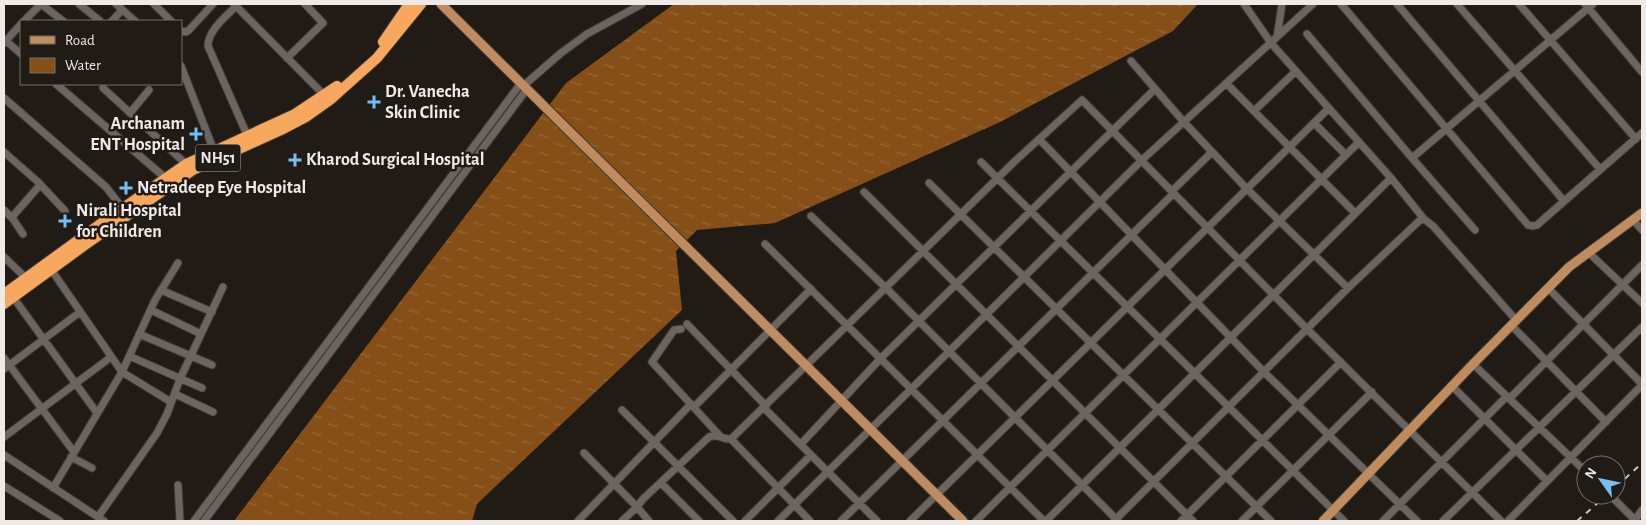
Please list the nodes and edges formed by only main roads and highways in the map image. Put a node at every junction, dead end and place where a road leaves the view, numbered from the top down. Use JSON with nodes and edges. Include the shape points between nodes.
{"nodes":[{"id":1,"x":409,"y":4,"type":"edge"},
{"id":2,"x":421,"y":4,"type":"edge"},
{"id":3,"x":441,"y":4,"type":"edge"},
{"id":4,"x":327,"y":98,"type":"junction"},
{"id":5,"x":169,"y":181,"type":"junction"},
{"id":6,"x":1642,"y":213,"type":"edge"},
{"id":7,"x":49,"y":266,"type":"junction"},
{"id":8,"x":8,"y":296,"type":"edge"},
{"id":9,"x":4,"y":304,"type":"edge"},
{"id":10,"x":963,"y":521,"type":"edge"},
{"id":11,"x":1323,"y":521,"type":"edge"}],
"edges":[{"from":1,"to":4,"type":"highway","number":"NH51","via":[[373,54]]},
{"from":2,"to":4,"type":"highway","number":"NH51","via":[[377,58]]},
{"from":3,"to":10,"type":"main road"},
{"from":4,"to":5,"type":"highway","number":"NH51","via":[[295,123]]},
{"from":4,"to":5,"type":"highway","number":"NH51","via":[[186,164]]},
{"from":5,"to":7,"type":"highway","number":"NH51"},
{"from":6,"to":11,"type":"main road","via":[[1569,267]]},
{"from":7,"to":8,"type":"highway","number":"NH51"},
{"from":7,"to":8,"type":"highway","number":"NH51","via":[[26,278]]},
{"from":8,"to":9,"type":"highway","number":"NH51"}]}
